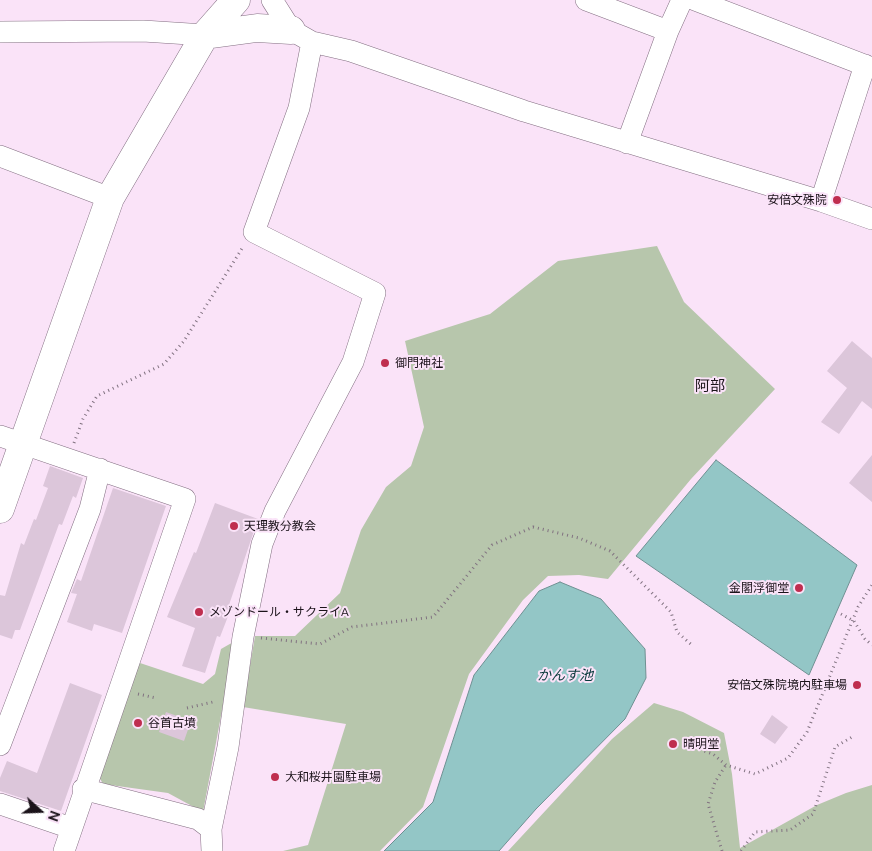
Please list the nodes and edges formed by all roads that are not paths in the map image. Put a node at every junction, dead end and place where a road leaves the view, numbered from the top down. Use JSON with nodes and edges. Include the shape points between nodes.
{"nodes":[{"id":1,"x":236,"y":0,"type":"edge"},
{"id":2,"x":272,"y":0,"type":"edge"},
{"id":3,"x":586,"y":0,"type":"edge"},
{"id":4,"x":682,"y":0,"type":"edge"},
{"id":5,"x":695,"y":0,"type":"edge"},
{"id":6,"x":668,"y":31,"type":"junction"},
{"id":7,"x":0,"y":32,"type":"edge"},
{"id":8,"x":205,"y":34,"type":"junction"},
{"id":9,"x":302,"y":36,"type":"junction"},
{"id":10,"x":869,"y":66,"type":"edge"},
{"id":11,"x":627,"y":143,"type":"junction"},
{"id":12,"x":0,"y":156,"type":"edge"},
{"id":13,"x":110,"y":198,"type":"junction"},
{"id":14,"x":821,"y":201,"type":"junction"},
{"id":15,"x":872,"y":219,"type":"edge"},
{"id":16,"x":11,"y":440,"type":"edge"},
{"id":17,"x":100,"y":470,"type":"junction"},
{"id":18,"x":0,"y":509,"type":"edge"},
{"id":19,"x":0,"y":745,"type":"edge"},
{"id":20,"x":83,"y":789,"type":"junction"},
{"id":21,"x":0,"y":804,"type":"edge"},
{"id":22,"x":71,"y":828,"type":"junction"},
{"id":23,"x":211,"y":829,"type":"junction"},
{"id":24,"x":64,"y":851,"type":"edge"},
{"id":25,"x":212,"y":851,"type":"edge"}],
"edges":[{"from":1,"to":8,"type":"street"},
{"from":2,"to":9,"type":"street"},
{"from":3,"to":6,"type":"street"},
{"from":4,"to":6,"type":"street"},
{"from":5,"to":10,"type":"street"},
{"from":6,"to":11,"type":"street"},
{"from":7,"to":8,"type":"street","via":[[143,30]]},
{"from":8,"to":9,"type":"street","via":[[257,28]]},
{"from":8,"to":13,"type":"street"},
{"from":9,"to":11,"type":"street"},
{"from":9,"to":23,"type":"street","via":[[300,108],[254,232],[375,293],[353,362],[275,512],[262,544]]},
{"from":10,"to":14,"type":"street"},
{"from":11,"to":14,"type":"street"},
{"from":12,"to":13,"type":"street"},
{"from":13,"to":16,"type":"street"},
{"from":14,"to":15,"type":"street"},
{"from":16,"to":17,"type":"street"},
{"from":16,"to":18,"type":"street"},
{"from":17,"to":19,"type":"street","via":[[90,509]]},
{"from":17,"to":20,"type":"street","via":[[185,500]]},
{"from":20,"to":22,"type":"street"},
{"from":20,"to":23,"type":"street","via":[[198,819]]},
{"from":21,"to":22,"type":"street"},
{"from":22,"to":24,"type":"street"},
{"from":23,"to":25,"type":"street"}]}
